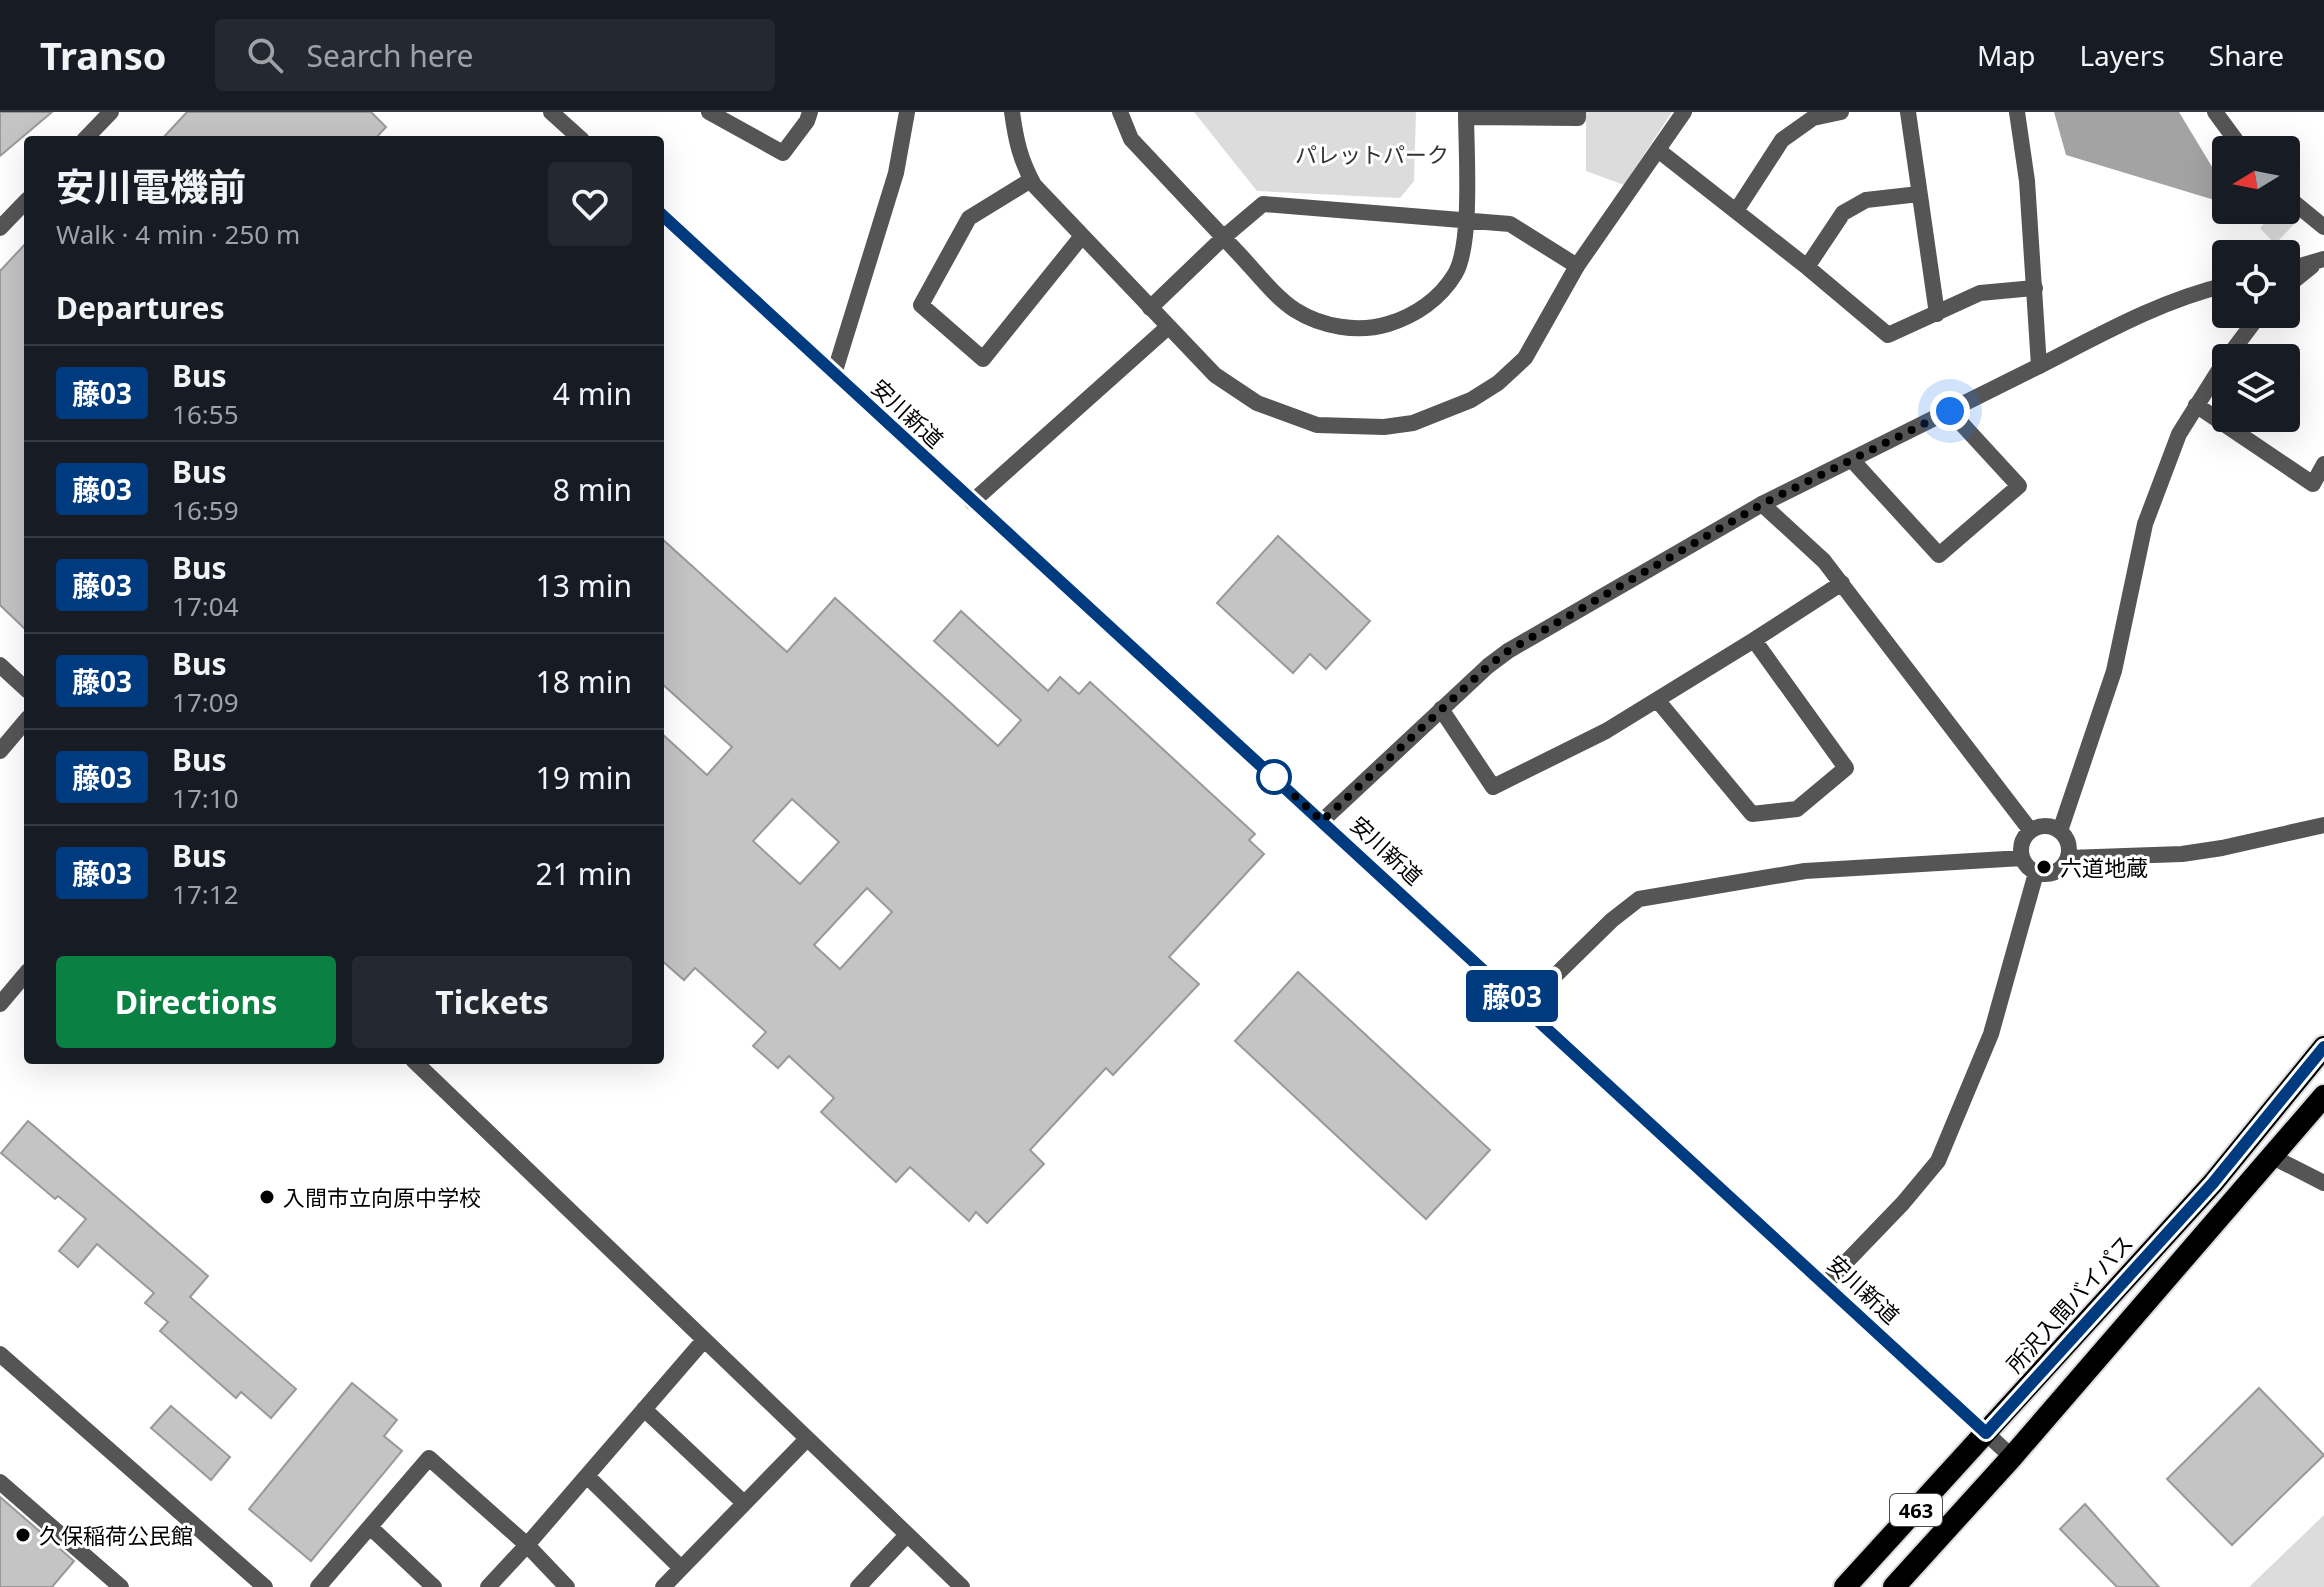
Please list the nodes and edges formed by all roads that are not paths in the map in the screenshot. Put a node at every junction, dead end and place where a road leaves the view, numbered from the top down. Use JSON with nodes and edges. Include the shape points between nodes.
{"nodes":[{"id":1,"x":111,"y":112,"type":"edge"},
{"id":2,"x":551,"y":112,"type":"edge"},
{"id":3,"x":709,"y":112,"type":"edge"},
{"id":4,"x":810,"y":112,"type":"edge"},
{"id":5,"x":907,"y":112,"type":"edge"},
{"id":6,"x":1012,"y":112,"type":"edge"},
{"id":7,"x":1120,"y":112,"type":"edge"},
{"id":8,"x":1578,"y":112,"type":"edge"},
{"id":9,"x":1684,"y":112,"type":"edge"},
{"id":10,"x":1841,"y":112,"type":"edge"},
{"id":11,"x":1908,"y":112,"type":"edge"},
{"id":12,"x":2017,"y":112,"type":"edge"},
{"id":13,"x":1466,"y":114,"type":"edge"},
{"id":14,"x":2222,"y":115,"type":"edge"},
{"id":15,"x":88,"y":136,"type":"edge"},
{"id":16,"x":578,"y":136,"type":"edge"},
{"id":17,"x":2235,"y":136,"type":"edge"},
{"id":18,"x":1658,"y":150,"type":"junction"},
{"id":19,"x":1031,"y":180,"type":"junction"},
{"id":20,"x":1919,"y":194,"type":"junction"},
{"id":21,"x":24,"y":203,"type":"edge"},
{"id":22,"x":2300,"y":207,"type":"edge"},
{"id":23,"x":1736,"y":211,"type":"junction"},
{"id":24,"x":664,"y":217,"type":"edge"},
{"id":25,"x":1466,"y":221,"type":"junction"},
{"id":26,"x":2324,"y":227,"type":"edge"},
{"id":27,"x":0,"y":228,"type":"edge"},
{"id":28,"x":1082,"y":236,"type":"junction"},
{"id":29,"x":1224,"y":237,"type":"junction"},
{"id":30,"x":2320,"y":260,"type":"edge"},
{"id":31,"x":1577,"y":266,"type":"junction"},
{"id":32,"x":2300,"y":266,"type":"edge"},
{"id":33,"x":1807,"y":267,"type":"junction"},
{"id":34,"x":2300,"y":276,"type":"edge"},
{"id":35,"x":2035,"y":288,"type":"junction"},
{"id":36,"x":2212,"y":288,"type":"edge"},
{"id":37,"x":1150,"y":308,"type":"junction"},
{"id":38,"x":1937,"y":314,"type":"junction"},
{"id":39,"x":1168,"y":327,"type":"junction"},
{"id":40,"x":2249,"y":328,"type":"edge"},
{"id":41,"x":2237,"y":344,"type":"edge"},
{"id":42,"x":2039,"y":366,"type":"junction"},
{"id":43,"x":834,"y":374,"type":"junction"},
{"id":44,"x":2212,"y":380,"type":"edge"},
{"id":45,"x":2196,"y":405,"type":"junction"},
{"id":46,"x":1950,"y":411,"type":"junction"},
{"id":47,"x":1852,"y":460,"type":"junction"},
{"id":48,"x":2324,"y":464,"type":"edge"},
{"id":49,"x":972,"y":502,"type":"junction"},
{"id":50,"x":1762,"y":504,"type":"junction"},
{"id":51,"x":1842,"y":583,"type":"junction"},
{"id":52,"x":1754,"y":640,"type":"junction"},
{"id":53,"x":0,"y":665,"type":"edge"},
{"id":54,"x":24,"y":687,"type":"edge"},
{"id":55,"x":1658,"y":701,"type":"junction"},
{"id":56,"x":1441,"y":709,"type":"junction"},
{"id":57,"x":24,"y":723,"type":"edge"},
{"id":58,"x":0,"y":751,"type":"edge"},
{"id":59,"x":1322,"y":821,"type":"junction"},
{"id":60,"x":2324,"y":825,"type":"edge"},
{"id":61,"x":2030,"y":830,"type":"junction"},
{"id":62,"x":2060,"y":831,"type":"junction"},
{"id":63,"x":2022,"y":858,"type":"junction"},
{"id":64,"x":2068,"y":858,"type":"junction"},
{"id":65,"x":2036,"y":873,"type":"junction"},
{"id":66,"x":24,"y":976,"type":"edge"},
{"id":67,"x":0,"y":1004,"type":"edge"},
{"id":68,"x":1524,"y":1006,"type":"junction"},
{"id":69,"x":2324,"y":1047,"type":"edge"},
{"id":70,"x":417,"y":1064,"type":"edge"},
{"id":71,"x":2324,"y":1096,"type":"edge"},
{"id":72,"x":2273,"y":1157,"type":"junction"},
{"id":73,"x":2324,"y":1183,"type":"edge"},
{"id":74,"x":1826,"y":1283,"type":"junction"},
{"id":75,"x":704,"y":1340,"type":"junction"},
{"id":76,"x":0,"y":1354,"type":"edge"},
{"id":77,"x":644,"y":1409,"type":"junction"},
{"id":78,"x":1986,"y":1433,"type":"junction"},
{"id":79,"x":807,"y":1439,"type":"junction"},
{"id":80,"x":2012,"y":1457,"type":"junction"},
{"id":81,"x":587,"y":1476,"type":"junction"},
{"id":82,"x":0,"y":1482,"type":"edge"},
{"id":83,"x":744,"y":1503,"type":"junction"},
{"id":84,"x":370,"y":1527,"type":"junction"},
{"id":85,"x":907,"y":1535,"type":"junction"},
{"id":86,"x":527,"y":1545,"type":"junction"},
{"id":87,"x":681,"y":1568,"type":"junction"},
{"id":88,"x":121,"y":1587,"type":"edge"},
{"id":89,"x":265,"y":1587,"type":"edge"},
{"id":90,"x":318,"y":1587,"type":"edge"},
{"id":91,"x":434,"y":1587,"type":"edge"},
{"id":92,"x":488,"y":1587,"type":"edge"},
{"id":93,"x":567,"y":1587,"type":"edge"},
{"id":94,"x":663,"y":1587,"type":"edge"},
{"id":95,"x":858,"y":1587,"type":"edge"},
{"id":96,"x":962,"y":1587,"type":"edge"},
{"id":97,"x":1845,"y":1587,"type":"edge"},
{"id":98,"x":1894,"y":1587,"type":"edge"}],
"edges":[{"from":1,"to":15,"type":"street"},
{"from":2,"to":16,"type":"street"},
{"from":3,"to":4,"type":"street","via":[[783,153]]},
{"from":5,"to":43,"type":"street","via":[[896,173]]},
{"from":6,"to":19,"type":"street","via":[[1015,138]]},
{"from":7,"to":29,"type":"street","via":[[1131,139]]},
{"from":8,"to":13,"type":"street","via":[[1578,118]]},
{"from":9,"to":18,"type":"street"},
{"from":10,"to":23,"type":"street","via":[[1813,118],[1782,140]]},
{"from":11,"to":20,"type":"street"},
{"from":12,"to":35,"type":"street"},
{"from":13,"to":25,"type":"street"},
{"from":14,"to":17,"type":"street"},
{"from":18,"to":23,"type":"street"},
{"from":18,"to":31,"type":"street"},
{"from":19,"to":28,"type":"street"},
{"from":19,"to":28,"type":"street","via":[[969,218],[921,305],[983,359]]},
{"from":20,"to":33,"type":"street","via":[[1866,200],[1843,213]]},
{"from":20,"to":38,"type":"street"},
{"from":21,"to":27,"type":"street"},
{"from":22,"to":26,"type":"street"},
{"from":23,"to":33,"type":"street"},
{"from":24,"to":43,"type":"street","name":"安川新道"},
{"from":25,"to":29,"type":"street","via":[[1263,204]]},
{"from":25,"to":29,"type":"street","via":[[1456,273],[1432,301],[1408,318],[1371,329],[1316,321],[1293,309]]},
{"from":25,"to":31,"type":"street","via":[[1510,224]]},
{"from":28,"to":37,"type":"street"},
{"from":29,"to":37,"type":"street"},
{"from":30,"to":32,"type":"street"},
{"from":30,"to":34,"type":"street"},
{"from":31,"to":39,"type":"street","via":[[1525,358],[1471,400],[1413,423],[1317,425],[1287,415],[1257,403],[1215,375]]},
{"from":33,"to":38,"type":"street","via":[[1888,335]]},
{"from":35,"to":38,"type":"street","via":[[1980,293]]},
{"from":35,"to":42,"type":"street"},
{"from":36,"to":42,"type":"street","via":[[2155,308]]},
{"from":37,"to":39,"type":"street"},
{"from":39,"to":49,"type":"street"},
{"from":40,"to":41,"type":"street"},
{"from":42,"to":46,"type":"street"},
{"from":43,"to":49,"type":"street","name":"安川新道"},
{"from":44,"to":45,"type":"street"},
{"from":45,"to":48,"type":"street","via":[[2313,484]]},
{"from":45,"to":62,"type":"street","via":[[2179,434],[2145,524],[2114,671]]},
{"from":46,"to":47,"type":"street"},
{"from":46,"to":47,"type":"street","via":[[2019,486],[1939,555]]},
{"from":47,"to":50,"type":"street"},
{"from":49,"to":59,"type":"street","name":"安川新道"},
{"from":50,"to":51,"type":"street"},
{"from":50,"to":56,"type":"street","via":[[1508,651]]},
{"from":51,"to":52,"type":"street"},
{"from":51,"to":61,"type":"street"},
{"from":52,"to":55,"type":"street"},
{"from":52,"to":55,"type":"street","via":[[1846,768],[1797,809],[1752,814]]},
{"from":53,"to":54,"type":"street"},
{"from":55,"to":56,"type":"street","via":[[1493,787]]},
{"from":56,"to":59,"type":"street"},
{"from":57,"to":58,"type":"street"},
{"from":59,"to":68,"type":"street","name":"安川新道"},
{"from":60,"to":64,"type":"street","via":[[2182,854]]},
{"from":61,"to":62,"type":"street","via":[[2045,825]]},
{"from":61,"to":63,"type":"street","via":[[2021,843]]},
{"from":62,"to":64,"type":"street","via":[[2068,843]]},
{"from":63,"to":65,"type":"street"},
{"from":63,"to":68,"type":"street","via":[[1805,871],[1639,899]]},
{"from":64,"to":65,"type":"street","via":[[2059,870]]},
{"from":65,"to":74,"type":"street","via":[[1991,1034],[1938,1161]]},
{"from":66,"to":67,"type":"street"},
{"from":68,"to":74,"type":"street","name":"安川新道"},
{"from":69,"to":78,"type":"highway","name":"所沢入間バイパス","number":"463","via":[[2213,1183]]},
{"from":70,"to":75,"type":"street"},
{"from":71,"to":72,"type":"highway","number":"463"},
{"from":72,"to":73,"type":"street"},
{"from":72,"to":80,"type":"highway","number":"463"},
{"from":74,"to":78,"type":"street","name":"安川新道"},
{"from":75,"to":77,"type":"street"},
{"from":75,"to":79,"type":"street"},
{"from":76,"to":89,"type":"street"},
{"from":77,"to":81,"type":"street"},
{"from":77,"to":83,"type":"street"},
{"from":78,"to":80,"type":"street","name":"安川新道"},
{"from":78,"to":97,"type":"highway","name":"所沢入間バイパス","number":"463"},
{"from":79,"to":83,"type":"street"},
{"from":79,"to":85,"type":"street"},
{"from":80,"to":98,"type":"highway","number":"463"},
{"from":81,"to":86,"type":"street"},
{"from":81,"to":87,"type":"street"},
{"from":82,"to":88,"type":"street"},
{"from":83,"to":87,"type":"street"},
{"from":84,"to":86,"type":"street","via":[[429,1458]]},
{"from":84,"to":90,"type":"street"},
{"from":84,"to":91,"type":"street"},
{"from":85,"to":95,"type":"street"},
{"from":85,"to":96,"type":"street"},
{"from":86,"to":92,"type":"street"},
{"from":86,"to":93,"type":"street"},
{"from":87,"to":94,"type":"street"}]}
